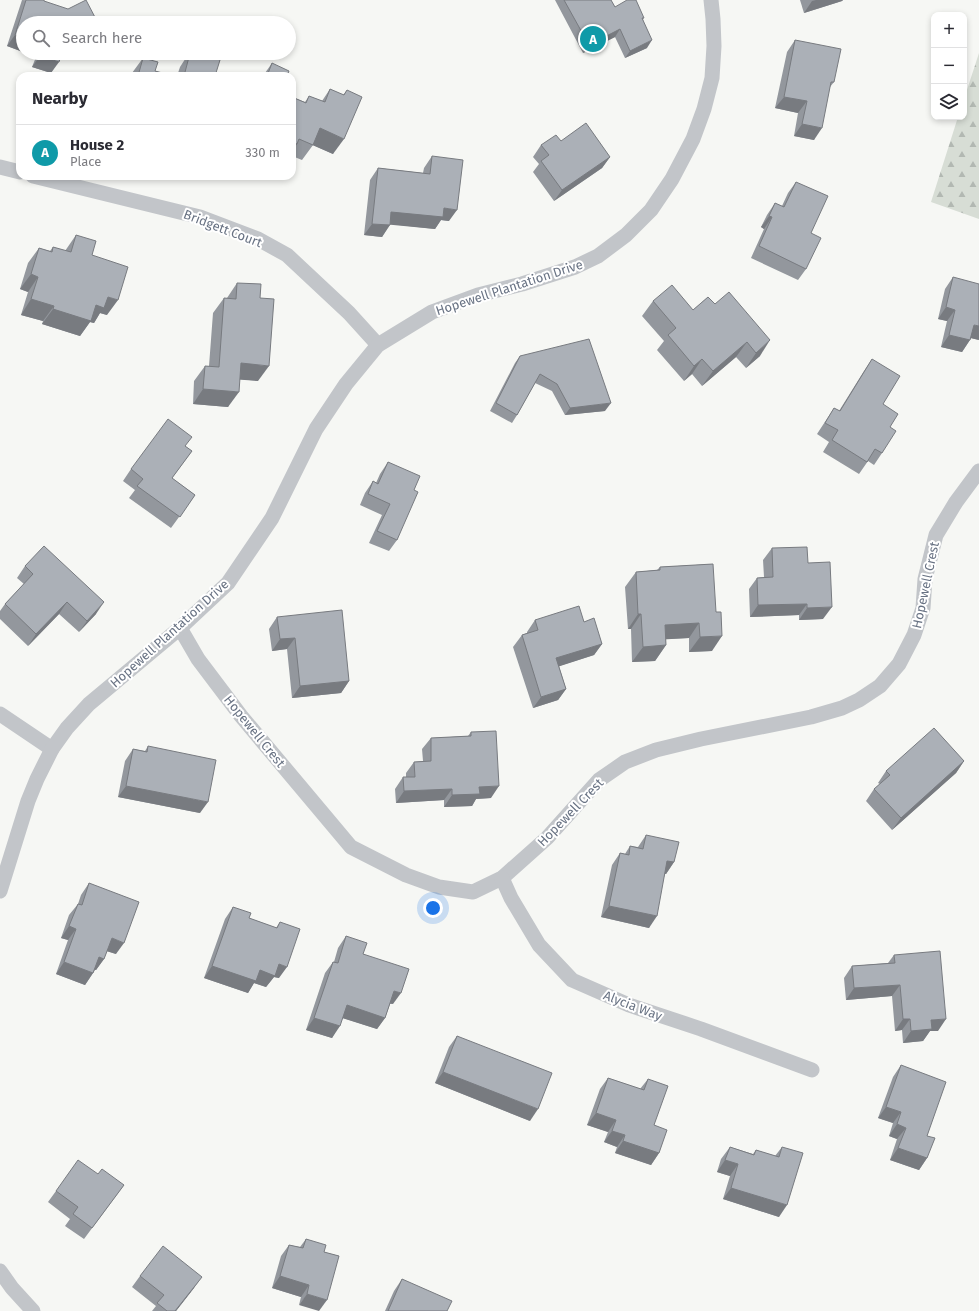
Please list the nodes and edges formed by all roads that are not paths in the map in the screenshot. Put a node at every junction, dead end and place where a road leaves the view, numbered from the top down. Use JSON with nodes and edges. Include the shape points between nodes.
{"nodes":[{"id":1,"x":711,"y":0,"type":"edge"},
{"id":2,"x":0,"y":167,"type":"edge"},
{"id":3,"x":16,"y":171,"type":"edge"},
{"id":4,"x":49,"y":180,"type":"edge"},
{"id":5,"x":378,"y":345,"type":"junction"},
{"id":6,"x":979,"y":471,"type":"edge"},
{"id":7,"x":180,"y":628,"type":"junction"},
{"id":8,"x":0,"y":714,"type":"edge"},
{"id":9,"x":52,"y":749,"type":"junction"},
{"id":10,"x":502,"y":878,"type":"junction"},
{"id":11,"x":0,"y":891,"type":"edge"},
{"id":12,"x":812,"y":1070,"type":"dead end"},
{"id":13,"x":0,"y":1271,"type":"edge"},
{"id":14,"x":31,"y":1311,"type":"edge"}],
"edges":[{"from":1,"to":5,"type":"street","name":"Hopewell Plantation Drive","via":[[714,19],[712,78],[704,109],[693,139],[652,210],[626,235],[598,256],[575,267],[432,312]]},
{"from":2,"to":3,"type":"street"},
{"from":4,"to":5,"type":"street","name":"Bridgett Court","via":[[200,217],[258,239],[287,255]]},
{"from":5,"to":7,"type":"street","name":"Hopewell Plantation Drive","via":[[346,384],[316,429],[272,518],[228,584]]},
{"from":6,"to":10,"type":"street","name":"Hopewell Crest","via":[[936,535],[925,579],[923,608],[914,634],[899,664],[880,686],[842,708],[656,750],[625,762],[599,780],[547,838]]},
{"from":7,"to":9,"type":"street","name":"Hopewell Plantation Drive","via":[[89,704]]},
{"from":7,"to":10,"type":"street","name":"Hopewell Crest","via":[[198,659],[241,716],[351,847],[406,875],[439,887],[473,892]]},
{"from":8,"to":9,"type":"street"},
{"from":9,"to":11,"type":"street","name":"Hopewell Plantation Drive","via":[[28,801]]},
{"from":10,"to":12,"type":"street","name":"Alycia Way","via":[[538,945],[572,980],[629,1005]]},
{"from":13,"to":14,"type":"street"}]}
